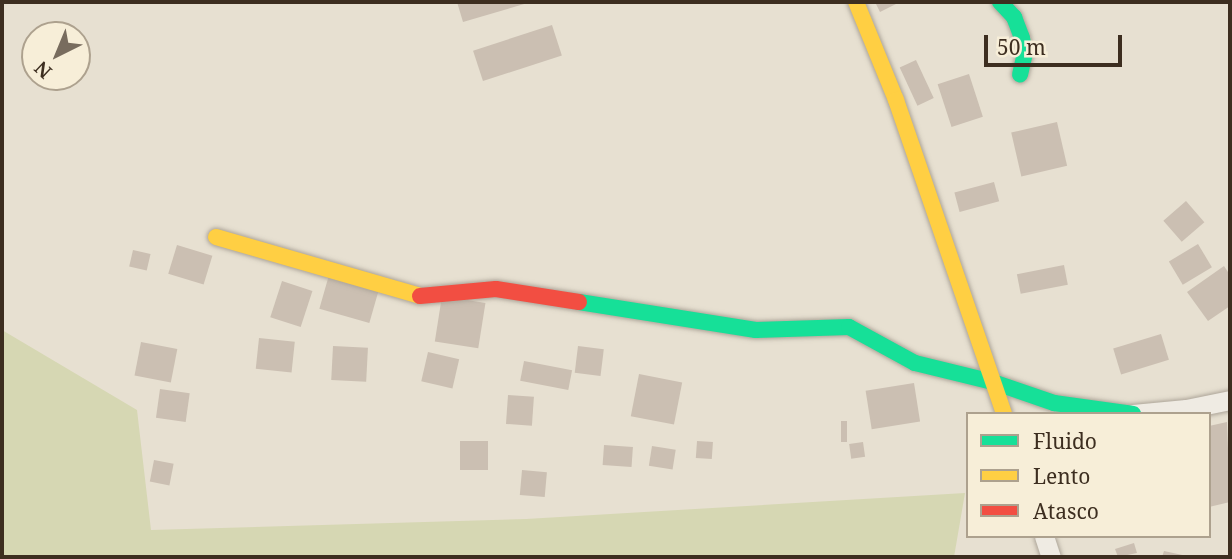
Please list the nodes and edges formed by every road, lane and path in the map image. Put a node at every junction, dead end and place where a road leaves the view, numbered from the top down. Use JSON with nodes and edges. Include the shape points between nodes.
{"nodes":[{"id":1,"x":856,"y":2,"type":"edge"},
{"id":2,"x":1000,"y":2,"type":"edge"},
{"id":3,"x":1020,"y":74,"type":"dead end"},
{"id":4,"x":216,"y":237,"type":"dead end"},
{"id":5,"x":993,"y":382,"type":"junction"},
{"id":6,"x":1230,"y":400,"type":"edge"},
{"id":7,"x":1003,"y":412,"type":"edge"},
{"id":8,"x":1117,"y":412,"type":"edge"},
{"id":9,"x":1160,"y":412,"type":"edge"},
{"id":10,"x":1045,"y":538,"type":"edge"},
{"id":11,"x":1051,"y":557,"type":"edge"}],
"edges":[{"from":1,"to":5,"type":"street","via":[[896,100]]},
{"from":2,"to":3,"type":"street","via":[[1014,17],[1021,38],[1025,53]]},
{"from":4,"to":5,"type":"street","via":[[422,297],[496,289],[756,330],[849,327],[915,363]]},
{"from":5,"to":7,"type":"street"},
{"from":5,"to":8,"type":"street","via":[[1054,404]]},
{"from":6,"to":9,"type":"street"},
{"from":10,"to":11,"type":"street"}]}
